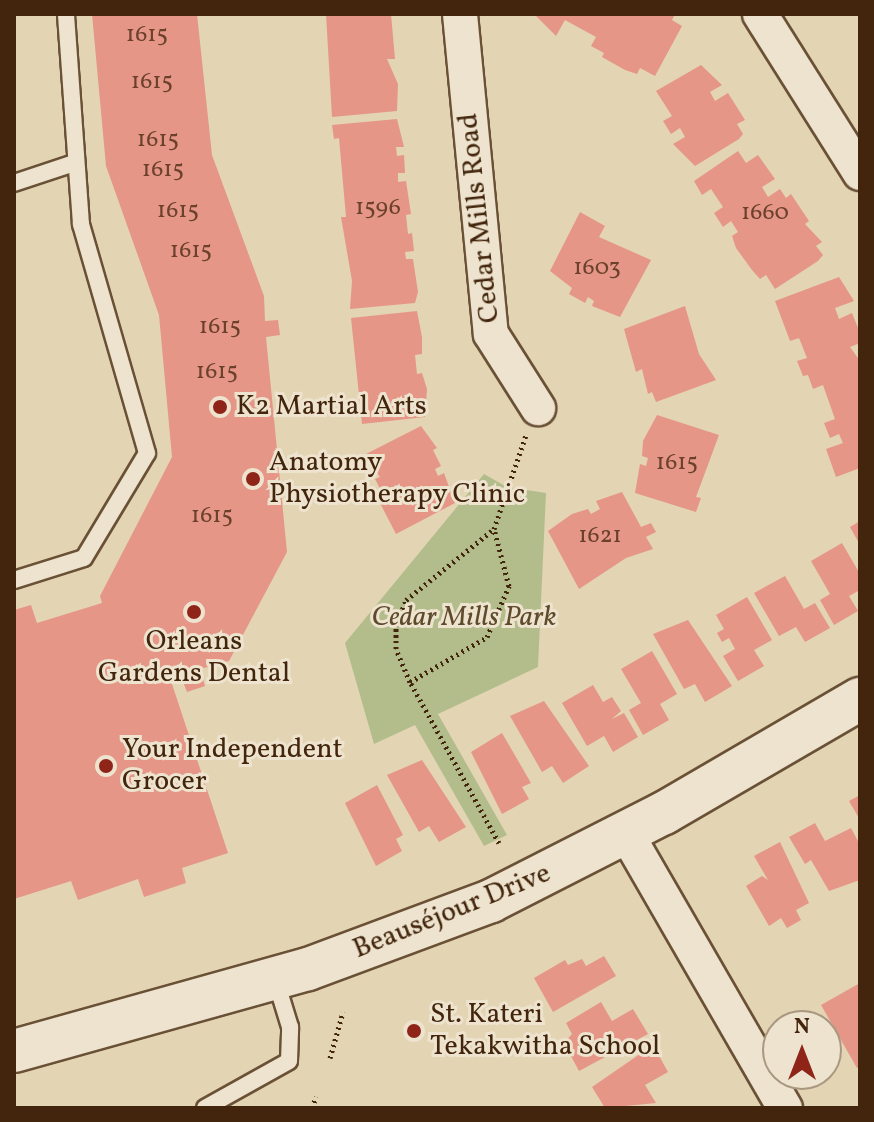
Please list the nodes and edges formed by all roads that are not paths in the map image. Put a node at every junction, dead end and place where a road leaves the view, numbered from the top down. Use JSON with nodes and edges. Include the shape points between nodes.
{"nodes":[{"id":1,"x":66,"y":14,"type":"edge"},
{"id":2,"x":460,"y":14,"type":"edge"},
{"id":3,"x":760,"y":14,"type":"edge"},
{"id":4,"x":74,"y":163,"type":"junction"},
{"id":5,"x":860,"y":173,"type":"edge"},
{"id":6,"x":14,"y":183,"type":"edge"},
{"id":7,"x":538,"y":408,"type":"road end"},
{"id":8,"x":14,"y":580,"type":"edge"},
{"id":9,"x":860,"y":699,"type":"edge"},
{"id":10,"x":626,"y":833,"type":"junction"},
{"id":11,"x":275,"y":978,"type":"junction"},
{"id":12,"x":14,"y":1051,"type":"edge"},
{"id":13,"x":205,"y":1108,"type":"edge"},
{"id":14,"x":785,"y":1108,"type":"edge"}],
"edges":[{"from":1,"to":4,"type":"lane"},
{"from":2,"to":7,"type":"street","name":"Cedar Mills Road","via":[[491,334]]},
{"from":3,"to":5,"type":"street"},
{"from":4,"to":6,"type":"lane"},
{"from":4,"to":8,"type":"lane","via":[[81,224],[147,453],[84,558]]},
{"from":9,"to":10,"type":"street","name":"Beauséjour Drive"},
{"from":10,"to":11,"type":"street","name":"Beauséjour Drive","via":[[491,901]]},
{"from":10,"to":14,"type":"street"},
{"from":11,"to":12,"type":"street","name":"Beauséjour Drive"},
{"from":11,"to":13,"type":"lane","via":[[290,1027],[289,1061]]}]}
